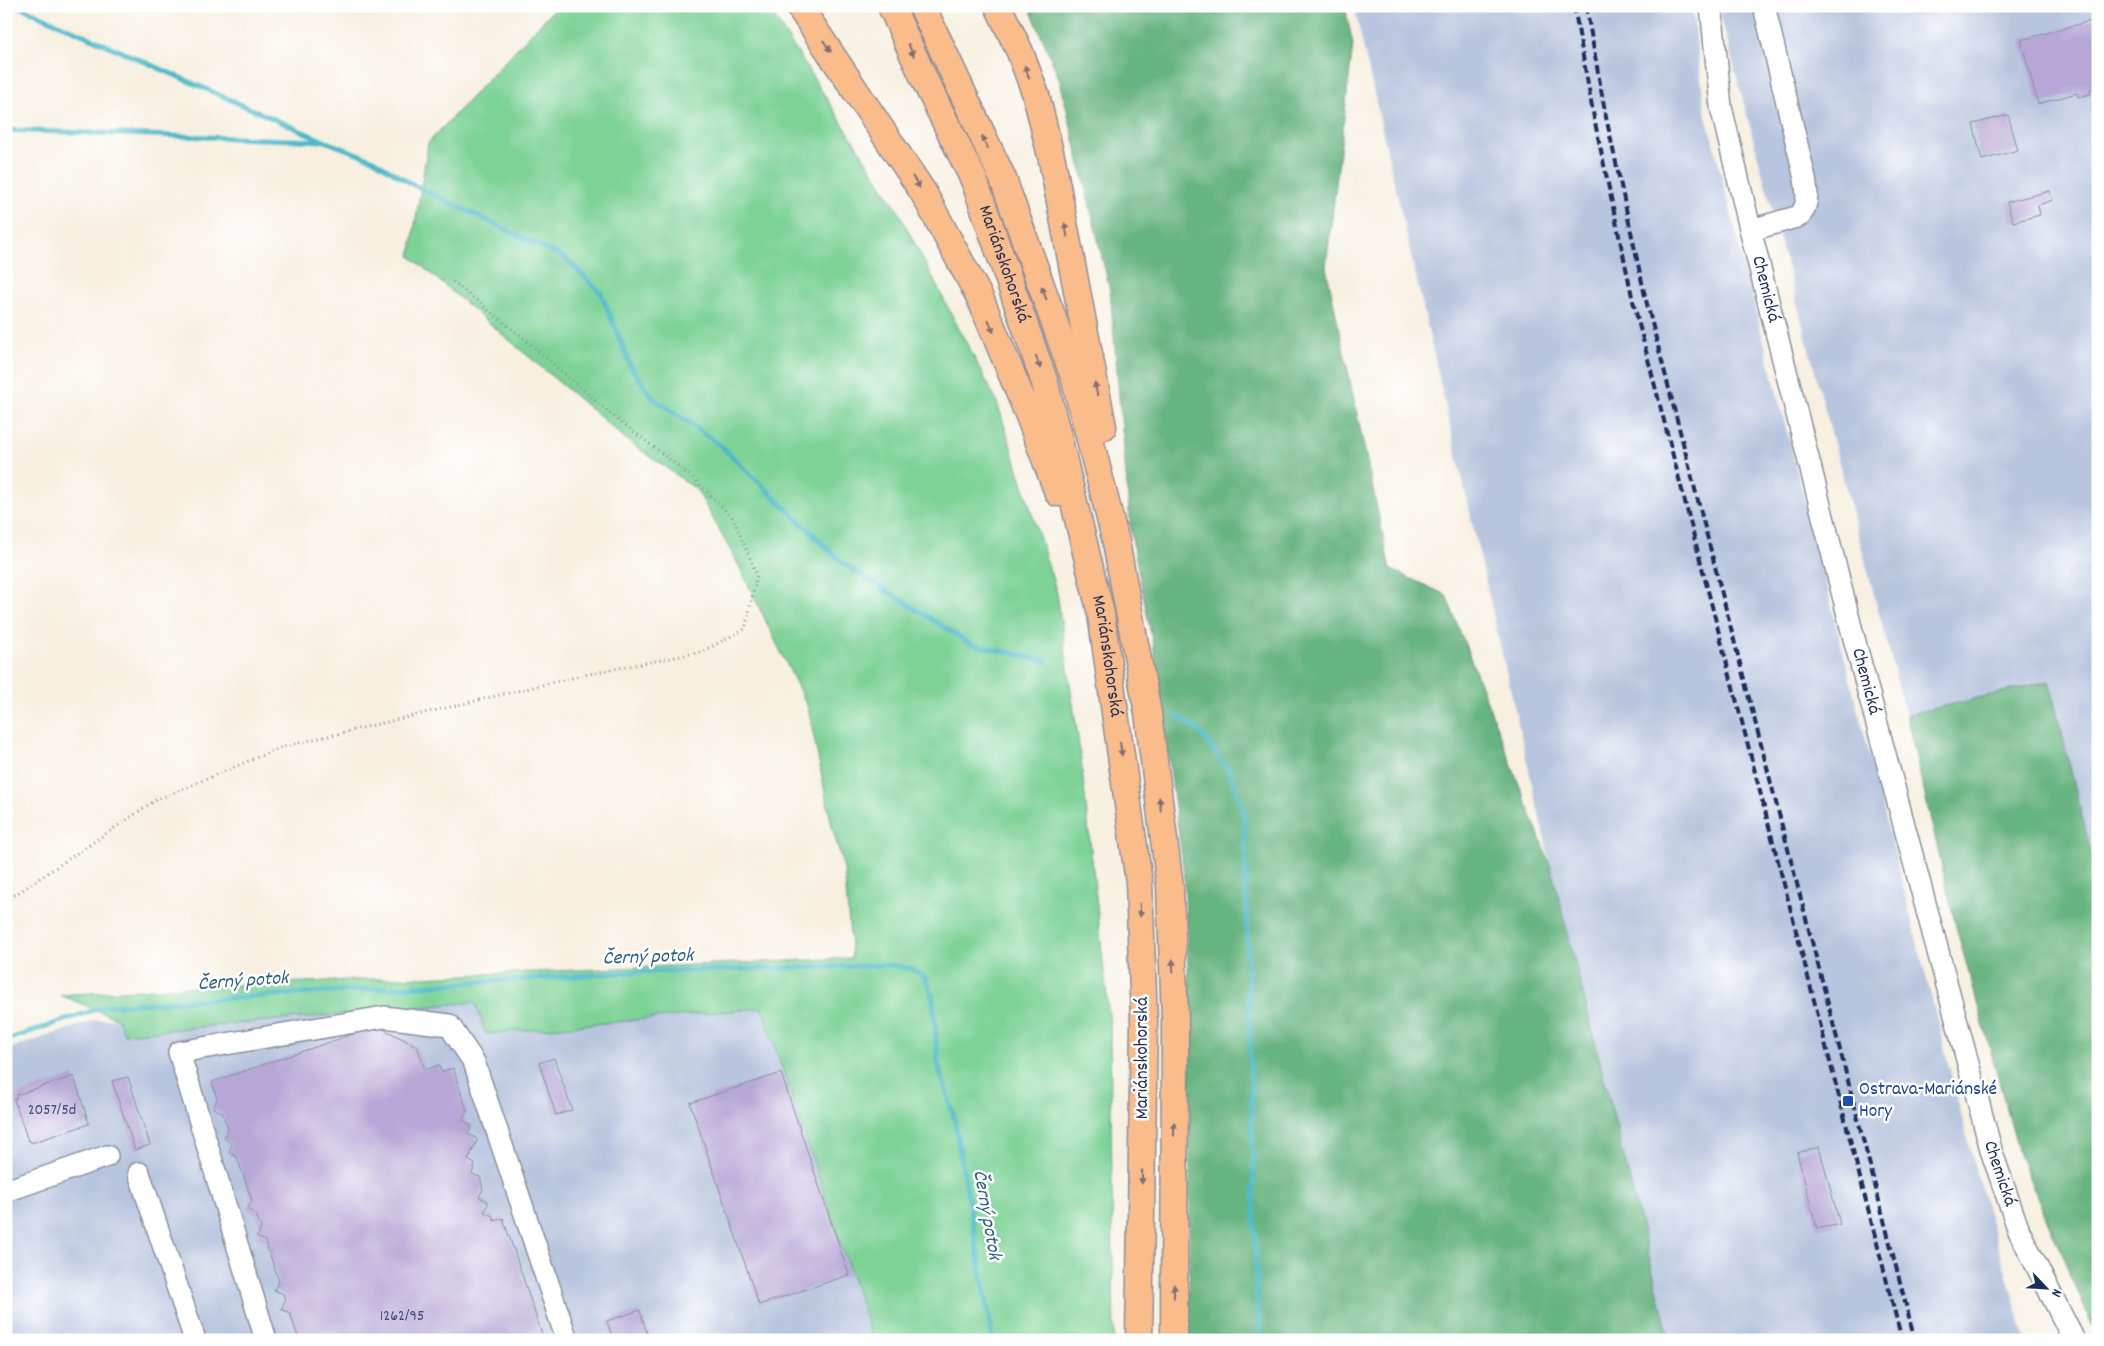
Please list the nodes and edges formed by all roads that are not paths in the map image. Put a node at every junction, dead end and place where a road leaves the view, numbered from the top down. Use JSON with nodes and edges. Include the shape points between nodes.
{"nodes":[{"id":1,"x":799,"y":6,"type":"edge"},
{"id":2,"x":891,"y":6,"type":"edge"},
{"id":3,"x":922,"y":6,"type":"edge"},
{"id":4,"x":998,"y":6,"type":"edge"},
{"id":5,"x":1710,"y":6,"type":"edge"},
{"id":6,"x":1764,"y":6,"type":"edge"},
{"id":7,"x":1751,"y":230,"type":"junction"},
{"id":8,"x":1116,"y":542,"type":"junction"},
{"id":9,"x":1101,"y":614,"type":"junction"},
{"id":10,"x":107,"y":1156,"type":"dead end"},
{"id":11,"x":139,"y":1173,"type":"dead end"},
{"id":12,"x":6,"y":1191,"type":"edge"},
{"id":13,"x":195,"y":1340,"type":"edge"},
{"id":14,"x":266,"y":1340,"type":"edge"},
{"id":15,"x":568,"y":1340,"type":"edge"},
{"id":16,"x":1139,"y":1340,"type":"edge"},
{"id":17,"x":1174,"y":1340,"type":"edge"},
{"id":18,"x":2074,"y":1340,"type":"edge"}],
"edges":[{"from":1,"to":9,"type":"main road","one_way":true,"via":[[923,192],[980,298],[1030,416]]},
{"from":2,"to":9,"type":"main road","name":"Mariánskohorská","one_way":true,"via":[[974,180],[1046,383]]},
{"from":8,"to":3,"type":"main road","name":"Mariánskohorská","one_way":true,"via":[[1074,377],[1003,179]]},
{"from":8,"to":4,"type":"main road","one_way":true,"via":[[1108,451],[1052,160],[1036,95]]},
{"from":5,"to":7,"type":"street","name":"Chemická","via":[[1721,107]]},
{"from":6,"to":7,"type":"street","via":[[1804,174],[1807,199],[1800,216]]},
{"from":7,"to":18,"type":"street","name":"Chemická","via":[[1852,631],[1992,1153],[2019,1231]]},
{"from":17,"to":8,"type":"main road","name":"Mariánskohorská","one_way":true,"via":[[1175,1019],[1170,886],[1148,713]]},
{"from":9,"to":16,"type":"main road","name":"Mariánskohorská","one_way":true,"via":[[1139,882],[1144,1022]]},
{"from":10,"to":12,"type":"street"},
{"from":11,"to":13,"type":"street"},
{"from":14,"to":15,"type":"street","via":[[179,1052],[384,1017],[449,1025],[474,1062]]}]}
